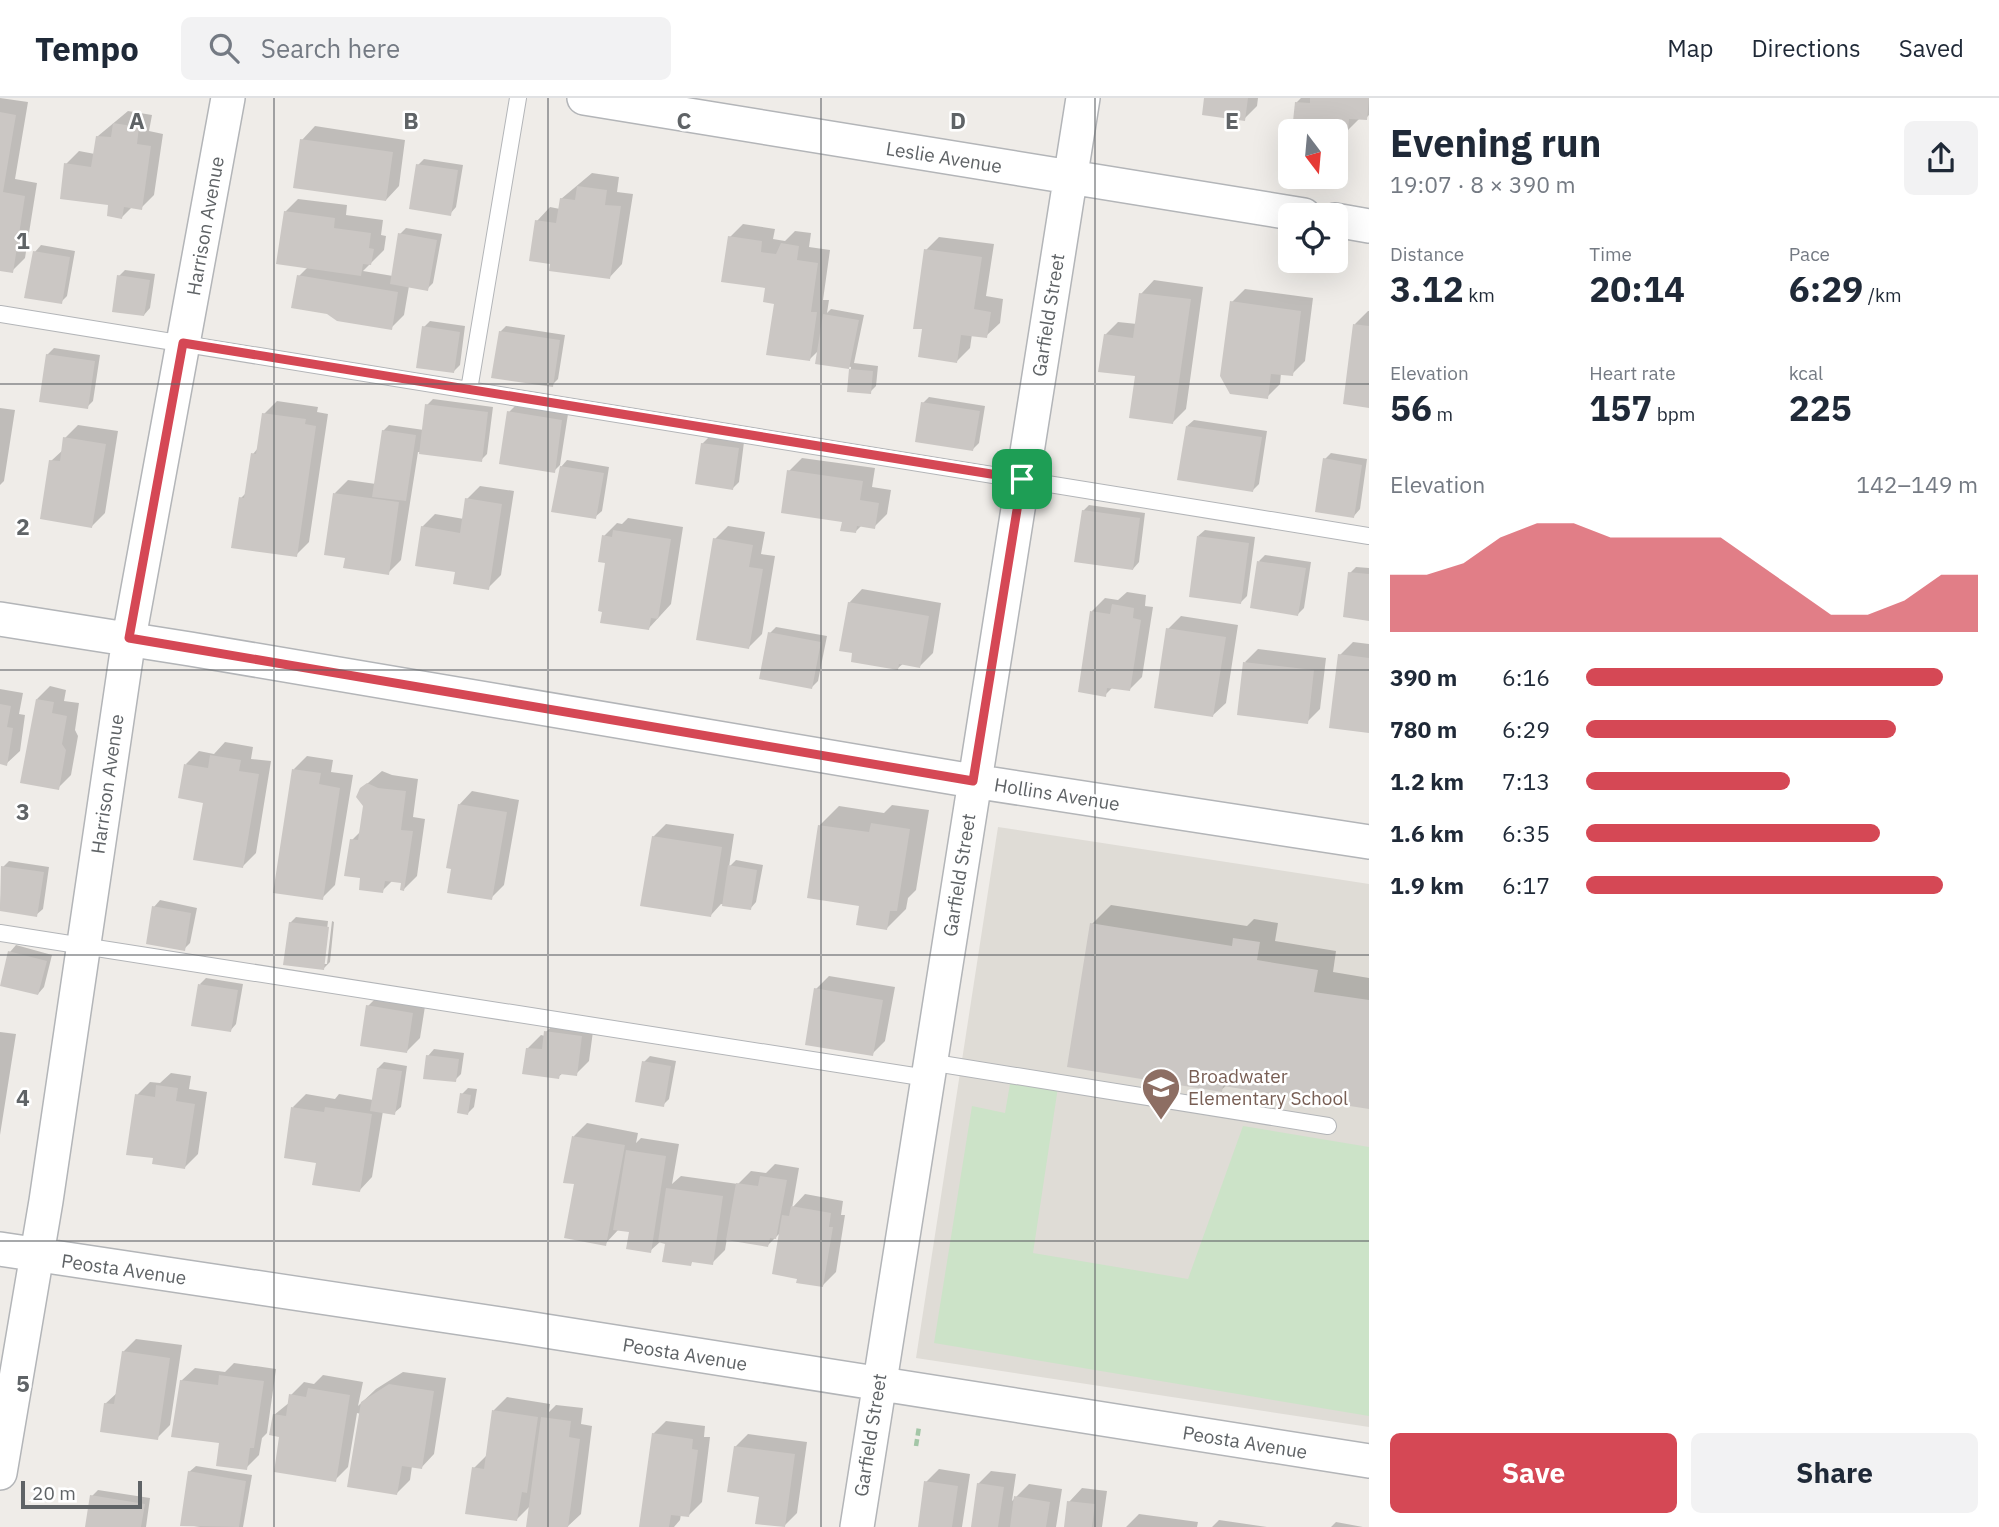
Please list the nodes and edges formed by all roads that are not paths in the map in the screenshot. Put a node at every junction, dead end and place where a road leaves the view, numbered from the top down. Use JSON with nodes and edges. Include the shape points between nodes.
{"nodes":[{"id":1,"x":228,"y":98,"type":"edge"},
{"id":2,"x":518,"y":98,"type":"edge"},
{"id":3,"x":584,"y":98,"type":"edge"},
{"id":4,"x":1083,"y":98,"type":"edge"},
{"id":5,"x":1070,"y":178,"type":"junction"},
{"id":6,"x":1278,"y":211,"type":"edge"},
{"id":7,"x":1348,"y":222,"type":"edge"},
{"id":8,"x":1369,"y":226,"type":"edge"},
{"id":9,"x":0,"y":314,"type":"edge"},
{"id":10,"x":183,"y":343,"type":"junction"},
{"id":11,"x":470,"y":390,"type":"junction"},
{"id":12,"x":1022,"y":479,"type":"junction"},
{"id":13,"x":1369,"y":536,"type":"edge"},
{"id":14,"x":0,"y":619,"type":"edge"},
{"id":15,"x":129,"y":638,"type":"junction"},
{"id":16,"x":973,"y":781,"type":"junction"},
{"id":17,"x":1369,"y":842,"type":"edge"},
{"id":18,"x":0,"y":933,"type":"edge"},
{"id":19,"x":83,"y":946,"type":"junction"},
{"id":20,"x":928,"y":1070,"type":"junction"},
{"id":21,"x":1328,"y":1126,"type":"dead end"},
{"id":22,"x":0,"y":1249,"type":"edge"},
{"id":23,"x":37,"y":1256,"type":"junction"},
{"id":24,"x":878,"y":1385,"type":"junction"},
{"id":25,"x":1369,"y":1461,"type":"edge"},
{"id":26,"x":0,"y":1473,"type":"edge"},
{"id":27,"x":856,"y":1527,"type":"edge"}],
"edges":[{"from":1,"to":10,"type":"street","name":"Harrison Avenue"},
{"from":2,"to":11,"type":"lane"},
{"from":3,"to":5,"type":"street","name":"Leslie Avenue"},
{"from":4,"to":5,"type":"street","name":"Garfield Street"},
{"from":5,"to":6,"type":"street","name":"Leslie Avenue"},
{"from":5,"to":12,"type":"street","name":"Garfield Street"},
{"from":7,"to":8,"type":"street"},
{"from":9,"to":10,"type":"lane"},
{"from":10,"to":11,"type":"lane"},
{"from":10,"to":15,"type":"street","name":"Harrison Avenue"},
{"from":11,"to":12,"type":"lane"},
{"from":12,"to":13,"type":"lane"},
{"from":12,"to":16,"type":"street","name":"Garfield Street"},
{"from":14,"to":15,"type":"street","name":"Hollins Avenue"},
{"from":15,"to":16,"type":"street","name":"Hollins Avenue"},
{"from":15,"to":19,"type":"street","name":"Harrison Avenue"},
{"from":16,"to":17,"type":"street","name":"Hollins Avenue"},
{"from":16,"to":20,"type":"street","name":"Garfield Street"},
{"from":18,"to":19,"type":"lane"},
{"from":19,"to":20,"type":"lane"},
{"from":19,"to":23,"type":"street","name":"Harrison Avenue"},
{"from":20,"to":21,"type":"lane"},
{"from":20,"to":24,"type":"street","name":"Garfield Street"},
{"from":22,"to":23,"type":"street","name":"Peosta Avenue"},
{"from":23,"to":24,"type":"street","name":"Peosta Avenue"},
{"from":23,"to":26,"type":"street","name":"Harrison Avenue"},
{"from":24,"to":25,"type":"street","name":"Peosta Avenue"},
{"from":24,"to":27,"type":"street","name":"Garfield Street"}]}
